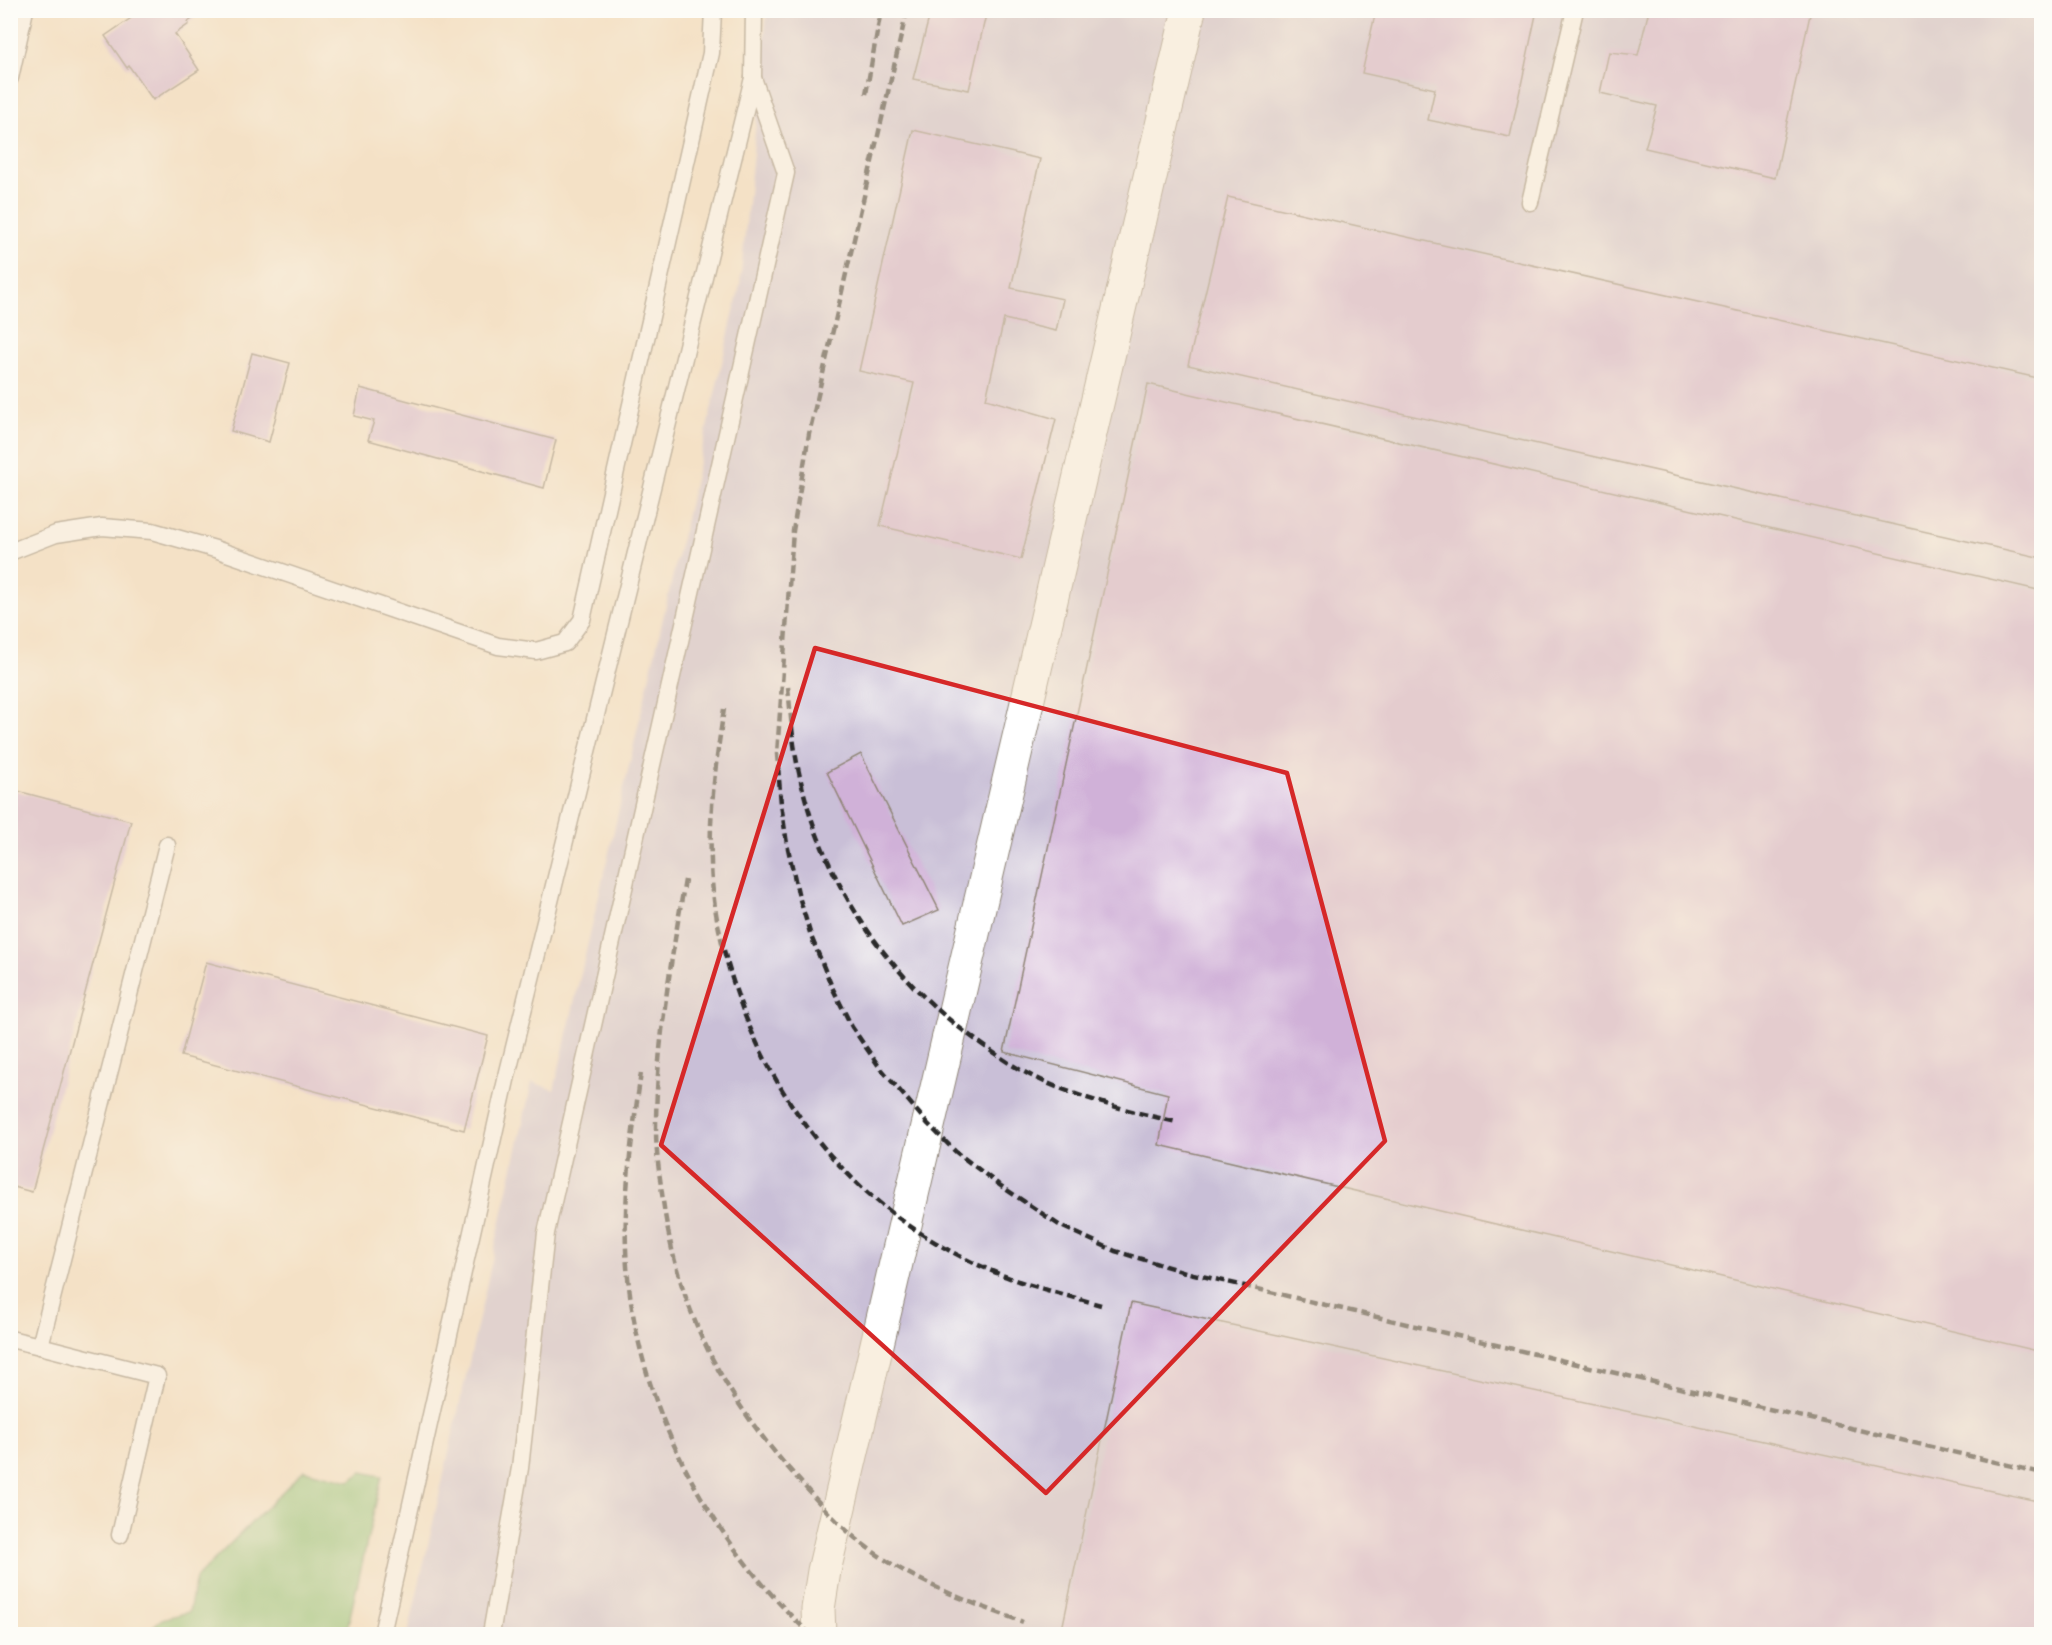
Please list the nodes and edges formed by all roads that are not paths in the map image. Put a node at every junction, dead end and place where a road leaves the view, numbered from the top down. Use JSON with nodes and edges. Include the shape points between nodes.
{"nodes":[{"id":1,"x":25,"y":10,"type":"edge"},
{"id":2,"x":713,"y":10,"type":"edge"},
{"id":3,"x":754,"y":10,"type":"edge"},
{"id":4,"x":1189,"y":10,"type":"edge"},
{"id":5,"x":1575,"y":10,"type":"edge"},
{"id":6,"x":10,"y":78,"type":"edge"},
{"id":7,"x":753,"y":78,"type":"junction"},
{"id":8,"x":1530,"y":202,"type":"dead end"},
{"id":9,"x":10,"y":552,"type":"edge"},
{"id":10,"x":167,"y":844,"type":"dead end"},
{"id":11,"x":10,"y":1339,"type":"edge"},
{"id":12,"x":40,"y":1346,"type":"junction"},
{"id":13,"x":120,"y":1535,"type":"dead end"},
{"id":14,"x":382,"y":1635,"type":"edge"},
{"id":15,"x":491,"y":1635,"type":"edge"},
{"id":16,"x":819,"y":1635,"type":"edge"}],
"edges":[{"from":1,"to":6,"type":"lane"},
{"from":2,"to":9,"type":"lane","via":[[711,53],[582,620],[565,643],[536,651],[498,646],[152,531],[102,527],[56,534]]},
{"from":3,"to":7,"type":"lane"},
{"from":4,"to":16,"type":"street","via":[[824,1571],[818,1609]]},
{"from":5,"to":8,"type":"lane"},
{"from":7,"to":14,"type":"lane","via":[[506,1080]]},
{"from":7,"to":15,"type":"lane","via":[[786,172],[546,1233],[520,1468]]},
{"from":10,"to":12,"type":"lane"},
{"from":11,"to":12,"type":"lane"},
{"from":12,"to":13,"type":"lane","via":[[157,1376]]}]}
